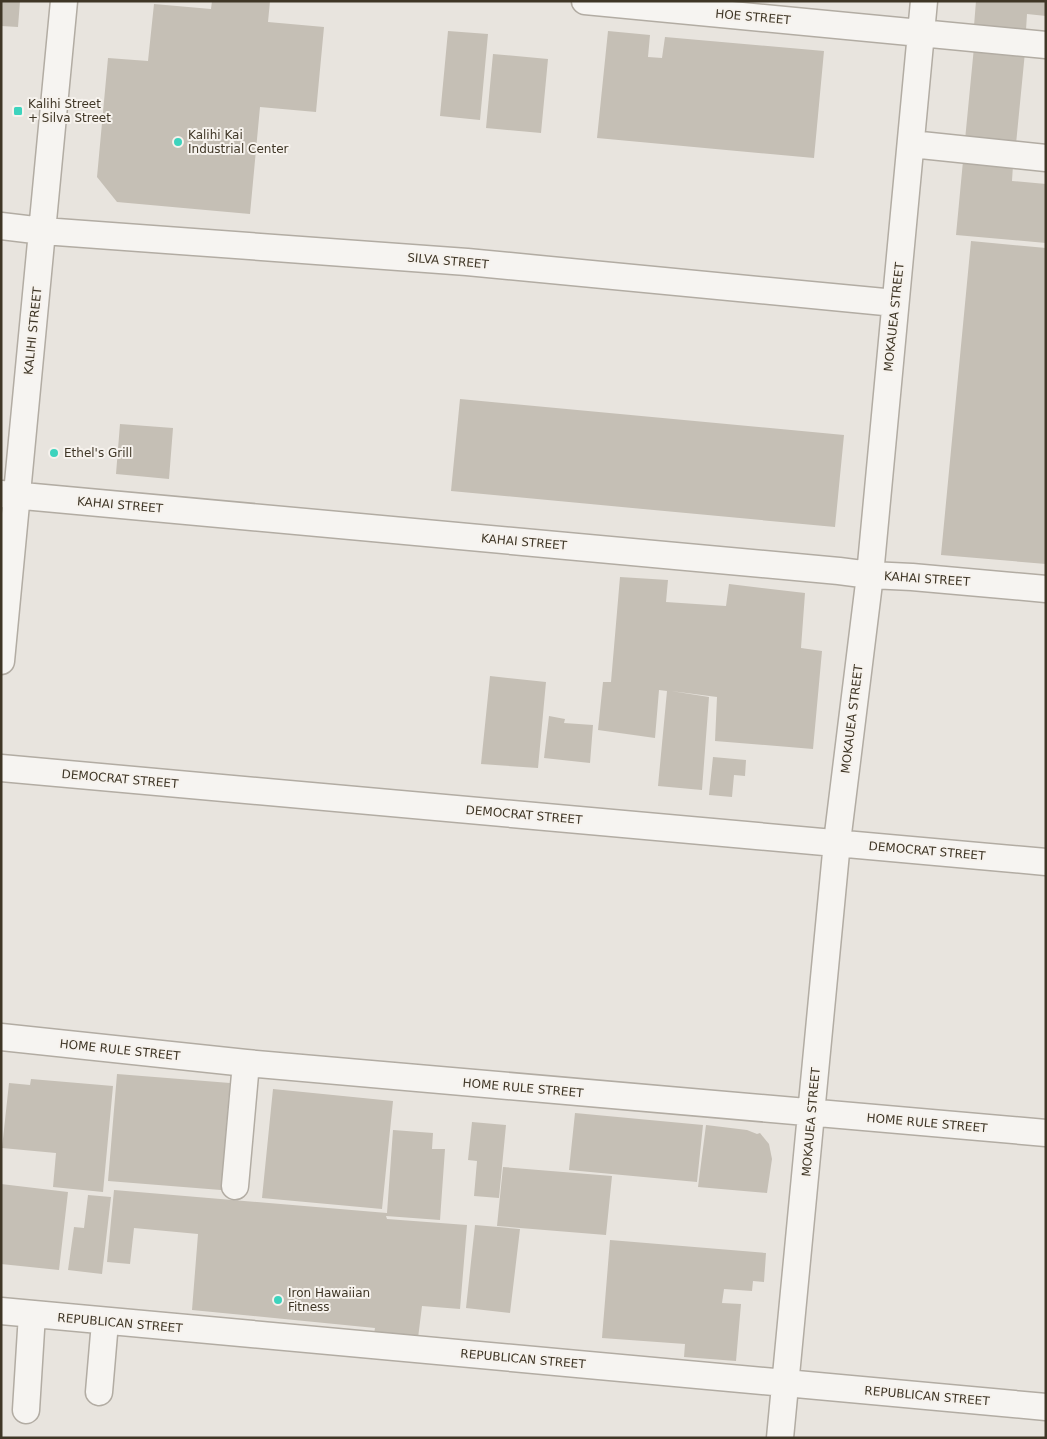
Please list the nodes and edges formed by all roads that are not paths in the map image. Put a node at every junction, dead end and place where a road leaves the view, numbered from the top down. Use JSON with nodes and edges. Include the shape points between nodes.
{"nodes":[{"id":1,"x":64,"y":1,"type":"edge"},
{"id":2,"x":585,"y":1,"type":"edge"},
{"id":3,"x":924,"y":1,"type":"edge"},
{"id":4,"x":921,"y":33,"type":"junction"},
{"id":5,"x":1046,"y":45,"type":"edge"},
{"id":6,"x":911,"y":144,"type":"junction"},
{"id":7,"x":1046,"y":158,"type":"edge"},
{"id":8,"x":1,"y":226,"type":"edge"},
{"id":9,"x":43,"y":231,"type":"junction"},
{"id":10,"x":895,"y":303,"type":"junction"},
{"id":11,"x":9,"y":494,"type":"edge"},
{"id":12,"x":870,"y":575,"type":"junction"},
{"id":13,"x":1046,"y":589,"type":"edge"},
{"id":14,"x":1,"y":661,"type":"edge"},
{"id":15,"x":1,"y":768,"type":"edge"},
{"id":16,"x":837,"y":842,"type":"junction"},
{"id":17,"x":1046,"y":862,"type":"edge"},
{"id":18,"x":1,"y":1037,"type":"edge"},
{"id":19,"x":246,"y":1063,"type":"junction"},
{"id":20,"x":812,"y":1113,"type":"junction"},
{"id":21,"x":1046,"y":1133,"type":"edge"},
{"id":22,"x":235,"y":1186,"type":"dead end"},
{"id":23,"x":1,"y":1311,"type":"edge"},
{"id":24,"x":32,"y":1314,"type":"junction"},
{"id":25,"x":105,"y":1322,"type":"junction"},
{"id":26,"x":786,"y":1383,"type":"junction"},
{"id":27,"x":99,"y":1392,"type":"dead end"},
{"id":28,"x":1046,"y":1407,"type":"edge"},
{"id":29,"x":26,"y":1410,"type":"dead end"},
{"id":30,"x":780,"y":1438,"type":"edge"}],
"edges":[{"from":1,"to":9,"type":"street","name":"KALIHI STREET"},
{"from":2,"to":4,"type":"street","name":"HOE STREET"},
{"from":3,"to":4,"type":"street","name":"MOKAUEA STREET"},
{"from":4,"to":5,"type":"street","name":"HOE STREET"},
{"from":4,"to":6,"type":"street","name":"MOKAUEA STREET"},
{"from":6,"to":7,"type":"street"},
{"from":6,"to":10,"type":"street","name":"MOKAUEA STREET"},
{"from":8,"to":9,"type":"street","name":"SILVA STREET"},
{"from":9,"to":10,"type":"street","name":"SILVA STREET","via":[[467,262]]},
{"from":9,"to":11,"type":"street","name":"KALIHI STREET"},
{"from":10,"to":12,"type":"street","name":"MOKAUEA STREET"},
{"from":11,"to":12,"type":"street","name":"KAHAI STREET"},
{"from":11,"to":14,"type":"street","name":"KALIHI STREET"},
{"from":12,"to":13,"type":"street","name":"KAHAI STREET"},
{"from":12,"to":16,"type":"street","name":"MOKAUEA STREET"},
{"from":15,"to":16,"type":"street","name":"DEMOCRAT STREET"},
{"from":16,"to":17,"type":"street","name":"DEMOCRAT STREET"},
{"from":16,"to":20,"type":"street","name":"MOKAUEA STREET"},
{"from":18,"to":19,"type":"street","name":"HOME RULE STREET"},
{"from":19,"to":20,"type":"street","name":"HOME RULE STREET"},
{"from":19,"to":22,"type":"street"},
{"from":20,"to":21,"type":"street","name":"HOME RULE STREET"},
{"from":20,"to":26,"type":"street","name":"MOKAUEA STREET"},
{"from":23,"to":24,"type":"street","name":"REPUBLICAN STREET"},
{"from":24,"to":25,"type":"street","name":"REPUBLICAN STREET"},
{"from":24,"to":29,"type":"street"},
{"from":25,"to":26,"type":"street","name":"REPUBLICAN STREET"},
{"from":25,"to":27,"type":"street"},
{"from":26,"to":28,"type":"street","name":"REPUBLICAN STREET"},
{"from":26,"to":30,"type":"street","name":"MOKAUEA STREET"}]}
